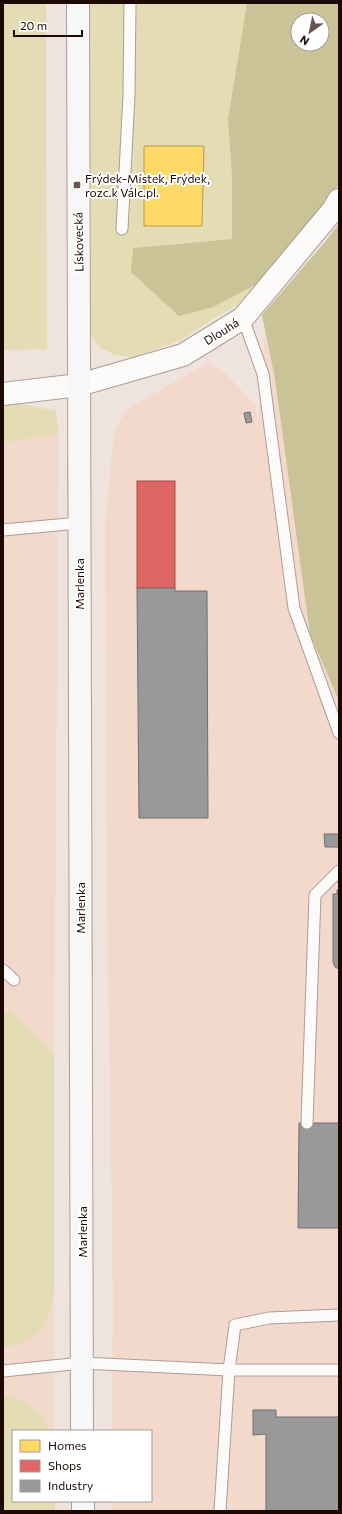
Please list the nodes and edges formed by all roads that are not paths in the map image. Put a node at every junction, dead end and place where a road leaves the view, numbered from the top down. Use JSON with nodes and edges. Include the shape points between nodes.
{"nodes":[{"id":1,"x":78,"y":3,"type":"edge"},
{"id":2,"x":130,"y":3,"type":"edge"},
{"id":3,"x":339,"y":200,"type":"edge"},
{"id":4,"x":122,"y":229,"type":"dead end"},
{"id":5,"x":243,"y":318,"type":"junction"},
{"id":6,"x":79,"y":385,"type":"junction"},
{"id":7,"x":3,"y":394,"type":"edge"},
{"id":8,"x":79,"y":523,"type":"junction"},
{"id":9,"x":3,"y":530,"type":"edge"},
{"id":10,"x":339,"y":733,"type":"edge"},
{"id":11,"x":339,"y":872,"type":"edge"},
{"id":12,"x":3,"y":970,"type":"edge"},
{"id":13,"x":14,"y":980,"type":"dead end"},
{"id":14,"x":306,"y":1123,"type":"dead end"},
{"id":15,"x":339,"y":1315,"type":"edge"},
{"id":16,"x":82,"y":1364,"type":"junction"},
{"id":17,"x":229,"y":1370,"type":"junction"},
{"id":18,"x":339,"y":1370,"type":"edge"},
{"id":19,"x":3,"y":1371,"type":"edge"},
{"id":20,"x":82,"y":1430,"type":"edge"},
{"id":21,"x":220,"y":1511,"type":"edge"}],
"edges":[{"from":1,"to":6,"type":"main road","name":"Lískovecká"},
{"from":2,"to":4,"type":"lane","via":[[129,95]]},
{"from":3,"to":5,"type":"street","name":"Dlouhá","via":[[334,210]]},
{"from":5,"to":6,"type":"street","name":"Dlouhá","via":[[183,355]]},
{"from":5,"to":10,"type":"lane","via":[[263,374],[294,608]]},
{"from":6,"to":7,"type":"street","name":"Dlouhá"},
{"from":6,"to":8,"type":"main road","name":"Marlenka"},
{"from":8,"to":9,"type":"lane"},
{"from":8,"to":16,"type":"main road","name":"Marlenka"},
{"from":11,"to":14,"type":"lane","via":[[315,895]]},
{"from":12,"to":13,"type":"lane"},
{"from":15,"to":17,"type":"lane","via":[[269,1318],[235,1325]]},
{"from":16,"to":17,"type":"lane"},
{"from":16,"to":19,"type":"lane"},
{"from":16,"to":20,"type":"main road","name":"Marlenka"},
{"from":17,"to":18,"type":"lane"},
{"from":17,"to":21,"type":"lane"}]}
